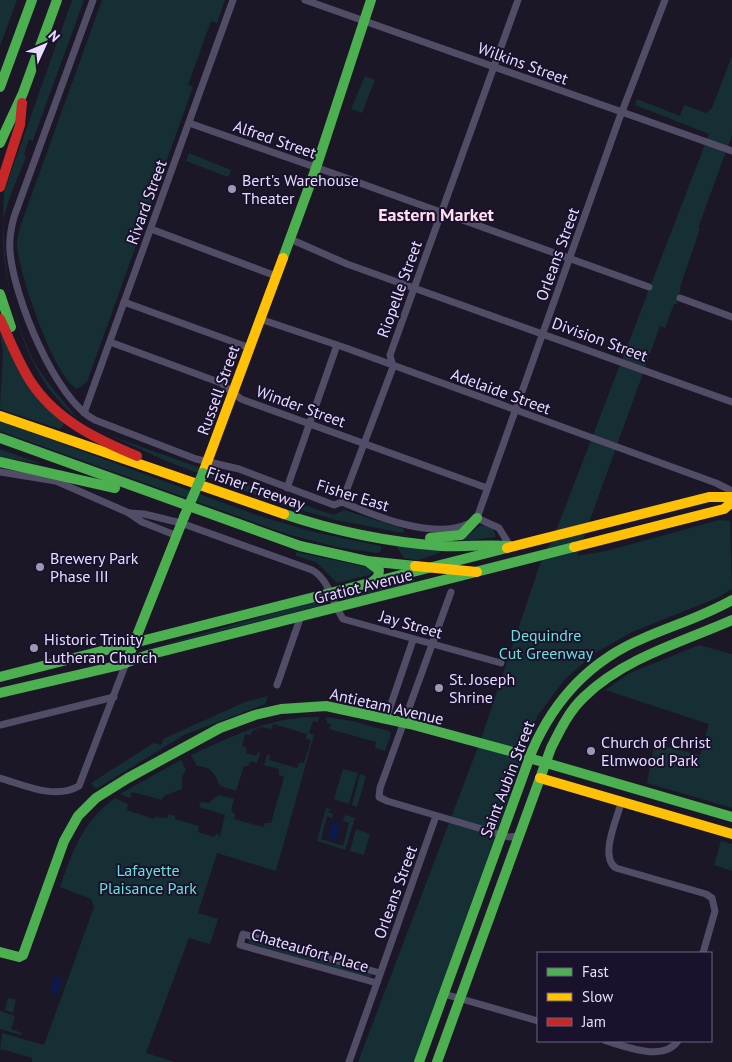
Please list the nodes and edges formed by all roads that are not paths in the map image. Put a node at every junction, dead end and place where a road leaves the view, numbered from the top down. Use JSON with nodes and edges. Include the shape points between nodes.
{"nodes":[{"id":1,"x":32,"y":0,"type":"edge"},
{"id":2,"x":57,"y":0,"type":"edge"},
{"id":3,"x":93,"y":0,"type":"edge"},
{"id":4,"x":233,"y":0,"type":"edge"},
{"id":5,"x":305,"y":0,"type":"edge"},
{"id":6,"x":371,"y":0,"type":"edge"},
{"id":7,"x":518,"y":0,"type":"edge"},
{"id":8,"x":665,"y":0,"type":"edge"},
{"id":9,"x":366,"y":20,"type":"junction"},
{"id":10,"x":494,"y":67,"type":"junction"},
{"id":11,"x":0,"y":87,"type":"edge"},
{"id":12,"x":23,"y":93,"type":"junction"},
{"id":13,"x":622,"y":113,"type":"junction"},
{"id":14,"x":189,"y":123,"type":"junction"},
{"id":15,"x":0,"y":143,"type":"edge"},
{"id":16,"x":730,"y":150,"type":"edge"},
{"id":17,"x":316,"y":168,"type":"junction"},
{"id":18,"x":0,"y":187,"type":"edge"},
{"id":19,"x":442,"y":212,"type":"junction"},
{"id":20,"x":151,"y":230,"type":"junction"},
{"id":21,"x":290,"y":239,"type":"junction"},
{"id":22,"x":570,"y":259,"type":"junction"},
{"id":23,"x":276,"y":276,"type":"junction"},
{"id":24,"x":649,"y":287,"type":"dead end"},
{"id":25,"x":414,"y":288,"type":"junction"},
{"id":26,"x":0,"y":294,"type":"edge"},
{"id":27,"x":680,"y":298,"type":"dead end"},
{"id":28,"x":124,"y":302,"type":"junction"},
{"id":29,"x":732,"y":317,"type":"edge"},
{"id":30,"x":0,"y":319,"type":"edge"},
{"id":31,"x":260,"y":319,"type":"junction"},
{"id":32,"x":543,"y":333,"type":"junction"},
{"id":33,"x":110,"y":342,"type":"junction"},
{"id":34,"x":337,"y":345,"type":"junction"},
{"id":35,"x":250,"y":348,"type":"junction"},
{"id":36,"x":392,"y":367,"type":"junction"},
{"id":37,"x":233,"y":393,"type":"junction"},
{"id":38,"x":732,"y":402,"type":"edge"},
{"id":39,"x":515,"y":411,"type":"junction"},
{"id":40,"x":84,"y":413,"type":"junction"},
{"id":41,"x":0,"y":416,"type":"edge"},
{"id":42,"x":65,"y":419,"type":"junction"},
{"id":43,"x":309,"y":424,"type":"junction"},
{"id":44,"x":0,"y":438,"type":"edge"},
{"id":45,"x":365,"y":443,"type":"junction"},
{"id":46,"x":0,"y":462,"type":"edge"},
{"id":47,"x":208,"y":462,"type":"junction"},
{"id":48,"x":0,"y":472,"type":"edge"},
{"id":49,"x":178,"y":477,"type":"junction"},
{"id":50,"x":287,"y":488,"type":"junction"},
{"id":51,"x":487,"y":488,"type":"junction"},
{"id":52,"x":147,"y":492,"type":"junction"},
{"id":53,"x":732,"y":492,"type":"edge"},
{"id":54,"x":732,"y":497,"type":"edge"},
{"id":55,"x":342,"y":502,"type":"junction"},
{"id":56,"x":729,"y":507,"type":"edge"},
{"id":57,"x":129,"y":513,"type":"junction"},
{"id":58,"x":477,"y":518,"type":"junction"},
{"id":59,"x":183,"y":520,"type":"junction"},
{"id":60,"x":347,"y":531,"type":"junction"},
{"id":61,"x":175,"y":535,"type":"junction"},
{"id":62,"x":510,"y":546,"type":"junction"},
{"id":63,"x":367,"y":561,"type":"junction"},
{"id":64,"x":430,"y":569,"type":"junction"},
{"id":65,"x":477,"y":572,"type":"junction"},
{"id":66,"x":372,"y":582,"type":"junction"},
{"id":67,"x":451,"y":592,"type":"dead end"},
{"id":68,"x":329,"y":593,"type":"junction"},
{"id":69,"x":732,"y":600,"type":"edge"},
{"id":70,"x":336,"y":609,"type":"junction"},
{"id":71,"x":302,"y":616,"type":"junction"},
{"id":72,"x":732,"y":620,"type":"edge"},
{"id":73,"x":413,"y":640,"type":"junction"},
{"id":74,"x":134,"y":644,"type":"junction"},
{"id":75,"x":430,"y":645,"type":"junction"},
{"id":76,"x":126,"y":663,"type":"junction"},
{"id":77,"x":500,"y":663,"type":"dead end"},
{"id":78,"x":0,"y":676,"type":"edge"},
{"id":79,"x":277,"y":685,"type":"dead end"},
{"id":80,"x":0,"y":693,"type":"edge"},
{"id":81,"x":114,"y":696,"type":"junction"},
{"id":82,"x":561,"y":698,"type":"junction"},
{"id":83,"x":574,"y":708,"type":"junction"},
{"id":84,"x":386,"y":719,"type":"junction"},
{"id":85,"x":402,"y":722,"type":"junction"},
{"id":86,"x":0,"y":725,"type":"edge"},
{"id":87,"x":536,"y":740,"type":"junction"},
{"id":88,"x":551,"y":748,"type":"junction"},
{"id":89,"x":517,"y":753,"type":"joint"},
{"id":90,"x":529,"y":758,"type":"junction"},
{"id":91,"x":546,"y":762,"type":"junction"},
{"id":92,"x":564,"y":769,"type":"junction"},
{"id":93,"x":0,"y":778,"type":"edge"},
{"id":94,"x":540,"y":778,"type":"junction"},
{"id":95,"x":559,"y":784,"type":"junction"},
{"id":96,"x":626,"y":786,"type":"junction"},
{"id":97,"x":518,"y":790,"type":"junction"},
{"id":98,"x":534,"y":795,"type":"junction"},
{"id":99,"x":621,"y":803,"type":"junction"},
{"id":100,"x":693,"y":806,"type":"junction"},
{"id":101,"x":436,"y":816,"type":"junction"},
{"id":102,"x":732,"y":817,"type":"edge"},
{"id":103,"x":688,"y":822,"type":"junction"},
{"id":104,"x":732,"y":834,"type":"edge"},
{"id":105,"x":502,"y":835,"type":"junction"},
{"id":106,"x":519,"y":836,"type":"junction"},
{"id":107,"x":0,"y":952,"type":"edge"},
{"id":108,"x":703,"y":952,"type":"edge"},
{"id":109,"x":380,"y":973,"type":"junction"},
{"id":110,"x":377,"y":983,"type":"junction"},
{"id":111,"x":444,"y":994,"type":"junction"},
{"id":112,"x":460,"y":999,"type":"junction"},
{"id":113,"x":537,"y":1021,"type":"edge"},
{"id":114,"x":610,"y":1042,"type":"edge"},
{"id":115,"x":677,"y":1042,"type":"edge"},
{"id":116,"x":349,"y":1062,"type":"edge"},
{"id":117,"x":419,"y":1062,"type":"edge"},
{"id":118,"x":437,"y":1062,"type":"edge"}],
"edges":[{"from":1,"to":11,"type":"main road"},
{"from":2,"to":12,"type":"main road"},
{"from":3,"to":40,"type":"street","via":[[14,217],[10,243],[18,293],[34,336],[58,378]]},
{"from":4,"to":14,"type":"street","name":"Rivard Street"},
{"from":5,"to":9,"type":"street","name":"Wilkins Street"},
{"from":6,"to":9,"type":"main road","name":"Russell Street"},
{"from":7,"to":10,"type":"street","name":"Riopelle Street"},
{"from":8,"to":13,"type":"street","name":"Orleans Street"},
{"from":9,"to":10,"type":"street","name":"Wilkins Street"},
{"from":9,"to":17,"type":"main road","name":"Russell Street"},
{"from":10,"to":13,"type":"street","name":"Wilkins Street"},
{"from":10,"to":19,"type":"street","name":"Riopelle Street"},
{"from":12,"to":15,"type":"main road"},
{"from":12,"to":18,"type":"main road","via":[[20,125]]},
{"from":13,"to":16,"type":"street","name":"Wilkins Street"},
{"from":13,"to":22,"type":"street","name":"Orleans Street"},
{"from":14,"to":17,"type":"street","name":"Alfred Street"},
{"from":14,"to":20,"type":"street","name":"Rivard Street"},
{"from":17,"to":19,"type":"street","name":"Alfred Street"},
{"from":17,"to":21,"type":"main road","name":"Russell Street"},
{"from":19,"to":22,"type":"street","name":"Alfred Street"},
{"from":19,"to":25,"type":"street","name":"Riopelle Street"},
{"from":20,"to":23,"type":"street"},
{"from":20,"to":28,"type":"street","name":"Rivard Street"},
{"from":21,"to":23,"type":"main road","name":"Russell Street"},
{"from":21,"to":25,"type":"street","name":"Division Street"},
{"from":22,"to":24,"type":"street","name":"Alfred Street"},
{"from":22,"to":32,"type":"street","name":"Orleans Street"},
{"from":23,"to":31,"type":"main road","name":"Russell Street"},
{"from":25,"to":32,"type":"street","name":"Division Street"},
{"from":25,"to":36,"type":"street","name":"Riopelle Street","via":[[390,354]]},
{"from":26,"to":42,"type":"main road","via":[[28,371]]},
{"from":27,"to":29,"type":"street"},
{"from":28,"to":33,"type":"street","name":"Rivard Street"},
{"from":28,"to":35,"type":"street"},
{"from":30,"to":42,"type":"main road","via":[[30,381],[48,405]]},
{"from":31,"to":34,"type":"street","name":"Adelaide Street"},
{"from":31,"to":35,"type":"main road","name":"Russell Street"},
{"from":32,"to":38,"type":"street","name":"Division Street"},
{"from":32,"to":39,"type":"street","name":"Orleans Street"},
{"from":33,"to":37,"type":"street","name":"Winder Street","via":[[221,383]]},
{"from":33,"to":40,"type":"street","name":"Rivard Street"},
{"from":34,"to":36,"type":"street","name":"Adelaide Street"},
{"from":34,"to":43,"type":"street"},
{"from":35,"to":37,"type":"main road","name":"Russell Street"},
{"from":36,"to":39,"type":"street","name":"Adelaide Street"},
{"from":36,"to":45,"type":"street","name":"Riopelle Street"},
{"from":37,"to":43,"type":"street","name":"Winder Street","via":[[241,399]]},
{"from":37,"to":47,"type":"main road","name":"Russell Street"},
{"from":39,"to":51,"type":"street","name":"Orleans Street"},
{"from":39,"to":53,"type":"street","name":"Adelaide Street","via":[[716,483]]},
{"from":40,"to":47,"type":"street","name":"Fisher East"},
{"from":41,"to":49,"type":"main road","name":"Fisher Freeway"},
{"from":42,"to":49,"type":"main road","via":[[86,433]]},
{"from":43,"to":45,"type":"street","name":"Winder Street"},
{"from":43,"to":50,"type":"street"},
{"from":44,"to":52,"type":"main road"},
{"from":45,"to":51,"type":"street","name":"Winder Street"},
{"from":45,"to":55,"type":"street","name":"Riopelle Street"},
{"from":46,"to":52,"type":"main road"},
{"from":47,"to":50,"type":"street","name":"Fisher East"},
{"from":47,"to":59,"type":"main road","name":"Russell Street","bridge":true},
{"from":48,"to":57,"type":"street","via":[[56,481]]},
{"from":49,"to":60,"type":"main road","name":"Fisher Freeway","via":[[288,517]]},
{"from":50,"to":55,"type":"street","name":"Fisher East","via":[[334,505]]},
{"from":51,"to":58,"type":"street","name":"Orleans Street"},
{"from":52,"to":63,"type":"main road","via":[[280,540]]},
{"from":54,"to":62,"type":"main road","name":"Gratiot Avenue","via":[[709,497]]},
{"from":55,"to":58,"type":"street","name":"Fisher East","via":[[391,522],[421,527],[459,527]]},
{"from":56,"to":65,"type":"main road","name":"Gratiot Avenue"},
{"from":57,"to":59,"type":"street","name":"Jay Street"},
{"from":57,"to":61,"type":"street","via":[[142,522]]},
{"from":58,"to":60,"type":"main road","via":[[466,532],[453,537]]},
{"from":58,"to":62,"type":"street","via":[[499,528]]},
{"from":59,"to":61,"type":"main road","name":"Russell Street"},
{"from":59,"to":68,"type":"street","name":"Jay Street","via":[[312,570],[321,576]]},
{"from":60,"to":62,"type":"main road","name":"Fisher Freeway","via":[[437,546]]},
{"from":61,"to":74,"type":"main road","name":"Russell Street"},
{"from":62,"to":64,"type":"main road","name":"Gratiot Avenue"},
{"from":63,"to":64,"type":"main road"},
{"from":63,"to":66,"type":"main road","via":[[378,570],[378,577]]},
{"from":64,"to":65,"type":"main road"},
{"from":64,"to":66,"type":"main road","name":"Gratiot Avenue"},
{"from":65,"to":70,"type":"main road","name":"Gratiot Avenue"},
{"from":66,"to":68,"type":"main road","name":"Gratiot Avenue"},
{"from":67,"to":75,"type":"street"},
{"from":68,"to":70,"type":"street","name":"Jay Street"},
{"from":68,"to":74,"type":"main road","name":"Gratiot Avenue"},
{"from":69,"to":82,"type":"main road","name":"Saint Aubin Street","via":[[617,650],[588,670]]},
{"from":70,"to":71,"type":"main road","name":"Gratiot Avenue"},
{"from":70,"to":73,"type":"street","name":"Jay Street","via":[[343,620]]},
{"from":71,"to":76,"type":"main road","name":"Gratiot Avenue"},
{"from":71,"to":79,"type":"street"},
{"from":72,"to":83,"type":"main road","name":"Saint Aubin Street","via":[[625,665],[596,685]]},
{"from":73,"to":75,"type":"street","name":"Jay Street"},
{"from":73,"to":84,"type":"street"},
{"from":74,"to":76,"type":"main road","name":"Russell Street"},
{"from":74,"to":78,"type":"main road","name":"Gratiot Avenue"},
{"from":74,"to":80,"type":"main road","via":[[31,674]]},
{"from":75,"to":77,"type":"street","name":"Jay Street"},
{"from":75,"to":85,"type":"street"},
{"from":76,"to":80,"type":"main road","name":"Gratiot Avenue"},
{"from":76,"to":81,"type":"street","name":"Russell Street"},
{"from":81,"to":86,"type":"street"},
{"from":81,"to":93,"type":"street","name":"Russell Street","via":[[79,786],[48,791]]},
{"from":82,"to":83,"type":"main road"},
{"from":82,"to":87,"type":"main road","name":"Saint Aubin Street"},
{"from":83,"to":88,"type":"main road","name":"Saint Aubin Street"},
{"from":84,"to":85,"type":"main road","name":"Antietam Avenue"},
{"from":84,"to":107,"type":"main road","name":"Antietam Avenue","via":[[323,706],[270,711],[220,728],[128,778],[92,802],[69,832],[23,955],[19,957]]},
{"from":85,"to":89,"type":"main road","name":"Antietam Avenue"},
{"from":85,"to":101,"type":"street","via":[[379,797]]},
{"from":87,"to":88,"type":"main road","via":[[541,746]]},
{"from":87,"to":90,"type":"main road","name":"Saint Aubin Street"},
{"from":88,"to":91,"type":"main road","name":"Saint Aubin Street"},
{"from":89,"to":90,"type":"street","name":"Antietam Avenue"},
{"from":90,"to":91,"type":"main road","name":"Antietam Avenue"},
{"from":90,"to":97,"type":"main road","name":"Saint Aubin Street"},
{"from":91,"to":92,"type":"main road","name":"Antietam Avenue"},
{"from":91,"to":94,"type":"main road","name":"Saint Aubin Street"},
{"from":92,"to":95,"type":"main road","via":[[557,774]]},
{"from":92,"to":96,"type":"main road","name":"Antietam Avenue"},
{"from":94,"to":95,"type":"main road"},
{"from":94,"to":98,"type":"main road","name":"Saint Aubin Street"},
{"from":95,"to":99,"type":"main road"},
{"from":96,"to":99,"type":"main road"},
{"from":96,"to":100,"type":"main road","name":"Antietam Avenue"},
{"from":97,"to":98,"type":"main road","via":[[527,790]]},
{"from":97,"to":105,"type":"main road","name":"Saint Aubin Street"},
{"from":98,"to":106,"type":"main road","name":"Saint Aubin Street"},
{"from":99,"to":103,"type":"main road"},
{"from":99,"to":108,"type":"street","via":[[607,852],[609,861],[616,868],[712,898],[715,911]]},
{"from":100,"to":102,"type":"main road","name":"Antietam Avenue"},
{"from":100,"to":103,"type":"main road"},
{"from":101,"to":105,"type":"street"},
{"from":101,"to":109,"type":"street","name":"Orleans Street"},
{"from":103,"to":104,"type":"main road"},
{"from":105,"to":106,"type":"street"},
{"from":105,"to":111,"type":"main road","name":"Saint Aubin Street"},
{"from":106,"to":112,"type":"main road","name":"Saint Aubin Street"},
{"from":109,"to":110,"type":"street","name":"Orleans Street"},
{"from":109,"to":110,"type":"street","name":"Chateaufort Place","via":[[243,934],[240,945]]},
{"from":110,"to":116,"type":"street","name":"Orleans Street"},
{"from":111,"to":112,"type":"street"},
{"from":111,"to":117,"type":"main road","name":"Saint Aubin Street"},
{"from":112,"to":113,"type":"street"},
{"from":112,"to":118,"type":"main road","name":"Saint Aubin Street"},
{"from":114,"to":115,"type":"street","via":[[658,1054],[670,1050]]}]}
